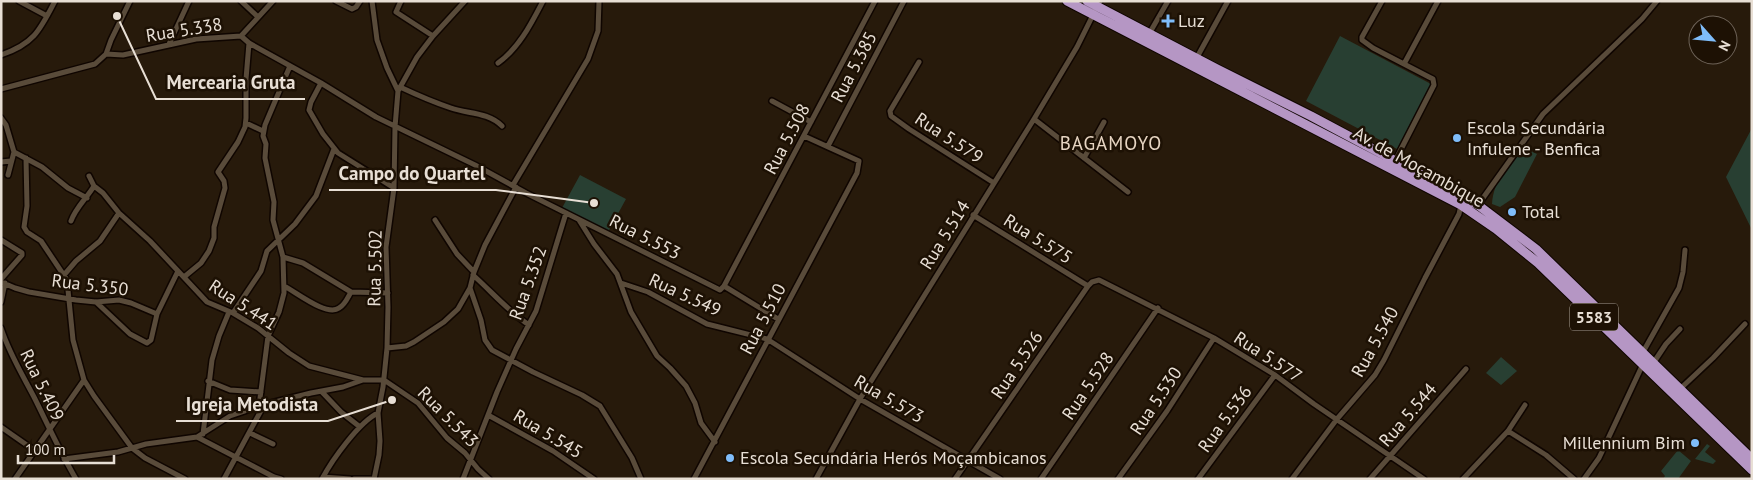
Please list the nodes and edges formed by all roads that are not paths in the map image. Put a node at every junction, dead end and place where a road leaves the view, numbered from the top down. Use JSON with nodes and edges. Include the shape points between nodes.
{"nodes":[{"id":1,"x":18,"y":1,"type":"edge"},
{"id":2,"x":55,"y":1,"type":"edge"},
{"id":3,"x":130,"y":1,"type":"edge"},
{"id":4,"x":189,"y":1,"type":"edge"},
{"id":5,"x":241,"y":1,"type":"edge"},
{"id":6,"x":273,"y":1,"type":"edge"},
{"id":7,"x":336,"y":1,"type":"edge"},
{"id":8,"x":360,"y":1,"type":"edge"},
{"id":9,"x":372,"y":1,"type":"edge"},
{"id":10,"x":401,"y":1,"type":"edge"},
{"id":11,"x":465,"y":1,"type":"edge"},
{"id":12,"x":543,"y":1,"type":"edge"},
{"id":13,"x":599,"y":1,"type":"edge"},
{"id":14,"x":875,"y":1,"type":"edge"},
{"id":15,"x":904,"y":1,"type":"edge"},
{"id":16,"x":1067,"y":1,"type":"edge"},
{"id":17,"x":1088,"y":1,"type":"edge"},
{"id":18,"x":1168,"y":1,"type":"edge"},
{"id":19,"x":1228,"y":1,"type":"edge"},
{"id":20,"x":1382,"y":1,"type":"edge"},
{"id":21,"x":1438,"y":1,"type":"edge"},
{"id":22,"x":1657,"y":1,"type":"edge"},
{"id":23,"x":1096,"y":7,"type":"edge"},
{"id":24,"x":47,"y":16,"type":"junction"},
{"id":25,"x":258,"y":17,"type":"junction"},
{"id":26,"x":1149,"y":34,"type":"junction"},
{"id":27,"x":241,"y":36,"type":"junction"},
{"id":28,"x":433,"y":36,"type":"junction"},
{"id":29,"x":249,"y":43,"type":"junction"},
{"id":30,"x":168,"y":44,"type":"junction"},
{"id":31,"x":106,"y":54,"type":"junction"},
{"id":32,"x":1,"y":55,"type":"edge"},
{"id":33,"x":1196,"y":58,"type":"junction"},
{"id":34,"x":919,"y":62,"type":"dead end"},
{"id":35,"x":498,"y":63,"type":"dead end"},
{"id":36,"x":1404,"y":64,"type":"junction"},
{"id":37,"x":290,"y":66,"type":"junction"},
{"id":38,"x":321,"y":83,"type":"junction"},
{"id":39,"x":399,"y":89,"type":"junction"},
{"id":40,"x":1,"y":90,"type":"edge"},
{"id":41,"x":772,"y":101,"type":"dead end"},
{"id":42,"x":1,"y":118,"type":"edge"},
{"id":43,"x":1034,"y":119,"type":"junction"},
{"id":44,"x":811,"y":122,"type":"junction"},
{"id":45,"x":1104,"y":122,"type":"dead end"},
{"id":46,"x":246,"y":124,"type":"junction"},
{"id":47,"x":502,"y":126,"type":"dead end"},
{"id":48,"x":395,"y":127,"type":"junction"},
{"id":49,"x":263,"y":131,"type":"junction"},
{"id":50,"x":804,"y":136,"type":"junction"},
{"id":51,"x":828,"y":146,"type":"junction"},
{"id":52,"x":334,"y":149,"type":"junction"},
{"id":53,"x":14,"y":152,"type":"junction"},
{"id":54,"x":26,"y":158,"type":"junction"},
{"id":55,"x":1084,"y":158,"type":"junction"},
{"id":56,"x":11,"y":161,"type":"junction"},
{"id":57,"x":1395,"y":161,"type":"junction"},
{"id":58,"x":1,"y":162,"type":"edge"},
{"id":59,"x":8,"y":175,"type":"dead end"},
{"id":60,"x":89,"y":176,"type":"dead end"},
{"id":61,"x":994,"y":183,"type":"junction"},
{"id":62,"x":94,"y":186,"type":"junction"},
{"id":63,"x":514,"y":186,"type":"junction"},
{"id":64,"x":394,"y":188,"type":"junction"},
{"id":65,"x":1128,"y":192,"type":"dead end"},
{"id":66,"x":87,"y":198,"type":"junction"},
{"id":67,"x":1461,"y":205,"type":"junction"},
{"id":68,"x":1478,"y":206,"type":"junction"},
{"id":69,"x":119,"y":213,"type":"junction"},
{"id":70,"x":566,"y":213,"type":"junction"},
{"id":71,"x":974,"y":215,"type":"junction"},
{"id":72,"x":435,"y":220,"type":"dead end"},
{"id":73,"x":578,"y":220,"type":"junction"},
{"id":74,"x":71,"y":221,"type":"dead end"},
{"id":75,"x":278,"y":239,"type":"junction"},
{"id":76,"x":1,"y":240,"type":"edge"},
{"id":77,"x":1685,"y":250,"type":"dead end"},
{"id":78,"x":282,"y":257,"type":"junction"},
{"id":79,"x":178,"y":271,"type":"junction"},
{"id":80,"x":474,"y":274,"type":"junction"},
{"id":81,"x":64,"y":275,"type":"junction"},
{"id":82,"x":184,"y":277,"type":"junction"},
{"id":83,"x":2,"y":281,"type":"edge"},
{"id":84,"x":621,"y":283,"type":"junction"},
{"id":85,"x":284,"y":286,"type":"junction"},
{"id":86,"x":1088,"y":286,"type":"junction"},
{"id":87,"x":470,"y":288,"type":"junction"},
{"id":88,"x":723,"y":288,"type":"junction"},
{"id":89,"x":352,"y":292,"type":"junction"},
{"id":90,"x":388,"y":293,"type":"junction"},
{"id":91,"x":69,"y":298,"type":"junction"},
{"id":92,"x":1,"y":302,"type":"edge"},
{"id":93,"x":96,"y":302,"type":"junction"},
{"id":94,"x":1158,"y":308,"type":"junction"},
{"id":95,"x":231,"y":312,"type":"junction"},
{"id":96,"x":157,"y":314,"type":"junction"},
{"id":97,"x":778,"y":319,"type":"junction"},
{"id":98,"x":1745,"y":324,"type":"dead end"},
{"id":99,"x":529,"y":325,"type":"junction"},
{"id":100,"x":1,"y":328,"type":"edge"},
{"id":101,"x":1680,"y":329,"type":"dead end"},
{"id":102,"x":268,"y":336,"type":"junction"},
{"id":103,"x":1214,"y":338,"type":"junction"},
{"id":104,"x":767,"y":339,"type":"junction"},
{"id":105,"x":387,"y":348,"type":"junction"},
{"id":106,"x":1643,"y":352,"type":"junction"},
{"id":107,"x":510,"y":361,"type":"junction"},
{"id":108,"x":1654,"y":362,"type":"junction"},
{"id":109,"x":1643,"y":364,"type":"junction"},
{"id":110,"x":1466,"y":369,"type":"dead end"},
{"id":111,"x":1274,"y":375,"type":"junction"},
{"id":112,"x":84,"y":380,"type":"junction"},
{"id":113,"x":363,"y":380,"type":"junction"},
{"id":114,"x":384,"y":380,"type":"junction"},
{"id":115,"x":208,"y":381,"type":"junction"},
{"id":116,"x":1680,"y":389,"type":"junction"},
{"id":117,"x":261,"y":392,"type":"junction"},
{"id":118,"x":322,"y":392,"type":"junction"},
{"id":119,"x":860,"y":399,"type":"junction"},
{"id":120,"x":1526,"y":405,"type":"dead end"},
{"id":121,"x":262,"y":406,"type":"junction"},
{"id":122,"x":378,"y":413,"type":"junction"},
{"id":123,"x":488,"y":415,"type":"junction"},
{"id":124,"x":1337,"y":419,"type":"junction"},
{"id":125,"x":1,"y":428,"type":"edge"},
{"id":126,"x":360,"y":428,"type":"junction"},
{"id":127,"x":48,"y":430,"type":"junction"},
{"id":128,"x":1508,"y":431,"type":"junction"},
{"id":129,"x":250,"y":433,"type":"junction"},
{"id":130,"x":203,"y":434,"type":"junction"},
{"id":131,"x":197,"y":437,"type":"junction"},
{"id":132,"x":715,"y":442,"type":"junction"},
{"id":133,"x":272,"y":444,"type":"dead end"},
{"id":134,"x":132,"y":448,"type":"junction"},
{"id":135,"x":34,"y":450,"type":"junction"},
{"id":136,"x":1391,"y":455,"type":"junction"},
{"id":137,"x":236,"y":458,"type":"junction"},
{"id":138,"x":64,"y":459,"type":"junction"},
{"id":139,"x":1752,"y":459,"type":"edge"},
{"id":140,"x":471,"y":460,"type":"junction"},
{"id":141,"x":968,"y":461,"type":"junction"},
{"id":142,"x":1752,"y":470,"type":"edge"},
{"id":143,"x":322,"y":478,"type":"edge"},
{"id":144,"x":15,"y":479,"type":"edge"},
{"id":145,"x":76,"y":479,"type":"edge"},
{"id":146,"x":185,"y":479,"type":"edge"},
{"id":147,"x":224,"y":479,"type":"edge"},
{"id":148,"x":281,"y":479,"type":"edge"},
{"id":149,"x":350,"y":479,"type":"edge"},
{"id":150,"x":354,"y":479,"type":"edge"},
{"id":151,"x":374,"y":479,"type":"edge"},
{"id":152,"x":463,"y":479,"type":"edge"},
{"id":153,"x":489,"y":479,"type":"edge"},
{"id":154,"x":594,"y":479,"type":"edge"},
{"id":155,"x":641,"y":479,"type":"edge"},
{"id":156,"x":694,"y":479,"type":"edge"},
{"id":157,"x":816,"y":479,"type":"edge"},
{"id":158,"x":955,"y":479,"type":"edge"},
{"id":159,"x":1000,"y":479,"type":"edge"},
{"id":160,"x":1041,"y":479,"type":"edge"},
{"id":161,"x":1118,"y":479,"type":"edge"},
{"id":162,"x":1198,"y":479,"type":"edge"},
{"id":163,"x":1292,"y":479,"type":"edge"},
{"id":164,"x":1370,"y":479,"type":"edge"},
{"id":165,"x":1424,"y":479,"type":"edge"},
{"id":166,"x":1463,"y":479,"type":"edge"},
{"id":167,"x":1574,"y":479,"type":"edge"},
{"id":168,"x":1584,"y":479,"type":"edge"}],
"edges":[{"from":1,"to":24,"type":"street"},
{"from":2,"to":24,"type":"street"},
{"from":3,"to":31,"type":"street"},
{"from":4,"to":30,"type":"street"},
{"from":5,"to":25,"type":"street"},
{"from":6,"to":25,"type":"street","name":"Rua 5.338"},
{"from":7,"to":8,"type":"street","via":[[352,10]]},
{"from":9,"to":39,"type":"street","name":"Rua 5.502","via":[[378,40]]},
{"from":10,"to":28,"type":"street","via":[[396,12]]},
{"from":11,"to":28,"type":"street"},
{"from":12,"to":35,"type":"street","via":[[521,40]]},
{"from":13,"to":63,"type":"street","via":[[598,31],[588,59]]},
{"from":14,"to":44,"type":"street","name":"Rua 5.508"},
{"from":15,"to":51,"type":"street","name":"Rua 5.385"},
{"from":16,"to":23,"type":"highway","name":"Av. de Moçambique","number":"5583"},
{"from":17,"to":23,"type":"highway","name":"Av. de Moçambique","number":"5583"},
{"from":18,"to":26,"type":"street"},
{"from":19,"to":33,"type":"street"},
{"from":20,"to":36,"type":"street","via":[[1362,40]]},
{"from":21,"to":36,"type":"street"},
{"from":22,"to":68,"type":"street","via":[[1543,114]]},
{"from":23,"to":26,"type":"highway","name":"Av. de Moçambique","number":"5583"},
{"from":23,"to":43,"type":"street","name":"Rua 5.514"},
{"from":23,"to":67,"type":"highway","name":"Av. de Moçambique","number":"5583"},
{"from":24,"to":32,"type":"street","via":[[27,43]]},
{"from":25,"to":27,"type":"street","name":"Rua 5.338"},
{"from":26,"to":33,"type":"highway","name":"Av. de Moçambique","number":"5583"},
{"from":27,"to":29,"type":"street","name":"Rua 5.553"},
{"from":27,"to":30,"type":"street","name":"Rua 5.338"},
{"from":28,"to":39,"type":"street"},
{"from":29,"to":37,"type":"street","name":"Rua 5.553"},
{"from":29,"to":46,"type":"street"},
{"from":30,"to":31,"type":"street","name":"Rua 5.338","via":[[122,55]]},
{"from":31,"to":40,"type":"street","name":"Rua 5.338","via":[[95,64]]},
{"from":33,"to":57,"type":"highway","name":"Av. de Moçambique","number":"5583"},
{"from":34,"to":61,"type":"street","name":"Rua 5.579","via":[[890,110],[891,116]]},
{"from":36,"to":57,"type":"street","via":[[1429,77],[1434,84]]},
{"from":37,"to":38,"type":"street","name":"Rua 5.553"},
{"from":37,"to":49,"type":"street"},
{"from":38,"to":48,"type":"street","name":"Rua 5.553"},
{"from":38,"to":52,"type":"street","via":[[309,110]]},
{"from":39,"to":47,"type":"street","via":[[454,109],[492,118]]},
{"from":39,"to":48,"type":"street","name":"Rua 5.502"},
{"from":41,"to":44,"type":"street"},
{"from":42,"to":53,"type":"street"},
{"from":43,"to":55,"type":"street"},
{"from":43,"to":61,"type":"street","name":"Rua 5.514"},
{"from":44,"to":50,"type":"street","name":"Rua 5.508"},
{"from":45,"to":55,"type":"street"},
{"from":46,"to":49,"type":"street"},
{"from":46,"to":82,"type":"street","via":[[218,172],[225,188],[214,238],[205,258]]},
{"from":48,"to":63,"type":"street","name":"Rua 5.553"},
{"from":48,"to":64,"type":"street","name":"Rua 5.502"},
{"from":49,"to":75,"type":"street"},
{"from":50,"to":51,"type":"street"},
{"from":50,"to":88,"type":"street","name":"Rua 5.508"},
{"from":51,"to":97,"type":"street","name":"Rua 5.510","via":[[859,161],[857,173]]},
{"from":52,"to":64,"type":"street"},
{"from":52,"to":75,"type":"street","via":[[316,196],[295,224]]},
{"from":53,"to":54,"type":"street"},
{"from":53,"to":56,"type":"street"},
{"from":54,"to":66,"type":"street"},
{"from":54,"to":81,"type":"street","via":[[24,228],[41,240]]},
{"from":55,"to":65,"type":"street"},
{"from":56,"to":58,"type":"street"},
{"from":56,"to":59,"type":"street"},
{"from":57,"to":68,"type":"highway","name":"Av. de Moçambique","number":"5583"},
{"from":60,"to":62,"type":"street","name":"Rua 5.441"},
{"from":61,"to":71,"type":"street","name":"Rua 5.514"},
{"from":62,"to":66,"type":"street"},
{"from":62,"to":69,"type":"street","name":"Rua 5.441"},
{"from":63,"to":70,"type":"street","name":"Rua 5.553"},
{"from":63,"to":80,"type":"street"},
{"from":64,"to":90,"type":"street","name":"Rua 5.502","via":[[386,247]]},
{"from":66,"to":74,"type":"street"},
{"from":67,"to":109,"type":"highway","name":"Av. de Moçambique","number":"5583","via":[[1538,263]]},
{"from":67,"to":124,"type":"street","name":"Rua 5.540","via":[[1384,360],[1362,392]]},
{"from":68,"to":106,"type":"highway","name":"Av. de Moçambique","number":"5583","via":[[1536,249]]},
{"from":69,"to":79,"type":"street","name":"Rua 5.441"},
{"from":69,"to":81,"type":"street","via":[[100,241]]},
{"from":70,"to":73,"type":"street","name":"Rua 5.553"},
{"from":70,"to":99,"type":"street","name":"Rua 5.352"},
{"from":71,"to":86,"type":"street","name":"Rua 5.575"},
{"from":71,"to":119,"type":"street","name":"Rua 5.514"},
{"from":72,"to":80,"type":"street"},
{"from":73,"to":84,"type":"street"},
{"from":73,"to":88,"type":"street","name":"Rua 5.553","via":[[717,290]]},
{"from":75,"to":78,"type":"street"},
{"from":75,"to":95,"type":"street","via":[[267,251],[261,271]]},
{"from":76,"to":83,"type":"street","via":[[22,253]]},
{"from":77,"to":106,"type":"street","via":[[1679,288]]},
{"from":78,"to":85,"type":"street"},
{"from":78,"to":89,"type":"street","via":[[303,263]]},
{"from":79,"to":82,"type":"street","name":"Rua 5.441"},
{"from":79,"to":96,"type":"street"},
{"from":80,"to":87,"type":"street"},
{"from":80,"to":99,"type":"street"},
{"from":81,"to":91,"type":"street"},
{"from":82,"to":95,"type":"street","name":"Rua 5.441","via":[[207,302]]},
{"from":83,"to":91,"type":"street","name":"Rua 5.350","via":[[29,292]]},
{"from":83,"to":92,"type":"street"},
{"from":84,"to":104,"type":"street","name":"Rua 5.549","via":[[648,292],[707,324]]},
{"from":84,"to":132,"type":"street","via":[[636,320],[658,356],[686,386],[700,423]]},
{"from":85,"to":89,"type":"street","via":[[322,308],[335,310]]},
{"from":85,"to":102,"type":"street","via":[[283,299]]},
{"from":86,"to":94,"type":"street","name":"Rua 5.577","via":[[1099,280]]},
{"from":86,"to":141,"type":"street","name":"Rua 5.526"},
{"from":87,"to":105,"type":"street","via":[[458,309],[437,327],[406,346]]},
{"from":87,"to":107,"type":"street","via":[[485,340],[492,350]]},
{"from":88,"to":97,"type":"street","name":"Rua 5.553"},
{"from":89,"to":90,"type":"street"},
{"from":90,"to":105,"type":"street","name":"Rua 5.502"},
{"from":91,"to":93,"type":"street","name":"Rua 5.350"},
{"from":91,"to":112,"type":"street","via":[[73,340]]},
{"from":93,"to":96,"type":"street","name":"Rua 5.350","via":[[119,300]]},
{"from":93,"to":96,"type":"street","via":[[130,334],[147,343],[151,340]]},
{"from":94,"to":103,"type":"street","name":"Rua 5.577"},
{"from":94,"to":160,"type":"street","name":"Rua 5.528"},
{"from":95,"to":102,"type":"street","name":"Rua 5.441"},
{"from":95,"to":115,"type":"street","via":[[219,336]]},
{"from":97,"to":104,"type":"street","name":"Rua 5.510"},
{"from":98,"to":116,"type":"street"},
{"from":99,"to":107,"type":"street","name":"Rua 5.352"},
{"from":100,"to":127,"type":"street","name":"Rua 5.409"},
{"from":101,"to":108,"type":"street"},
{"from":102,"to":113,"type":"street","name":"Rua 5.441","via":[[309,366]]},
{"from":102,"to":117,"type":"street"},
{"from":103,"to":111,"type":"street","name":"Rua 5.577"},
{"from":103,"to":161,"type":"street","name":"Rua 5.530"},
{"from":104,"to":119,"type":"street","name":"Rua 5.573"},
{"from":104,"to":132,"type":"street","name":"Rua 5.510"},
{"from":105,"to":114,"type":"street","name":"Rua 5.502"},
{"from":106,"to":108,"type":"highway","name":"Av. de Moçambique","number":"5583"},
{"from":107,"to":123,"type":"street","name":"Rua 5.352"},
{"from":107,"to":155,"type":"street","via":[[600,406]]},
{"from":108,"to":116,"type":"highway","name":"Av. de Moçambique","number":"5583"},
{"from":109,"to":142,"type":"highway","name":"Av. de Moçambique","number":"5583"},
{"from":109,"to":168,"type":"street","via":[[1599,458]]},
{"from":110,"to":136,"type":"street","name":"Rua 5.544"},
{"from":111,"to":124,"type":"street","name":"Rua 5.577"},
{"from":111,"to":162,"type":"street","name":"Rua 5.536"},
{"from":112,"to":127,"type":"street"},
{"from":112,"to":134,"type":"street"},
{"from":113,"to":114,"type":"street"},
{"from":113,"to":118,"type":"street"},
{"from":114,"to":122,"type":"street","name":"Rua 5.502"},
{"from":114,"to":140,"type":"street","name":"Rua 5.543","via":[[418,403],[447,438]]},
{"from":115,"to":117,"type":"street","via":[[230,390]]},
{"from":115,"to":130,"type":"street"},
{"from":116,"to":139,"type":"highway","name":"Av. de Moçambique","number":"5583"},
{"from":117,"to":121,"type":"street"},
{"from":118,"to":121,"type":"street"},
{"from":118,"to":126,"type":"street"},
{"from":119,"to":141,"type":"street","name":"Rua 5.573"},
{"from":119,"to":157,"type":"street","name":"Rua 5.514"},
{"from":120,"to":128,"type":"street"},
{"from":121,"to":129,"type":"street"},
{"from":121,"to":130,"type":"street","via":[[230,416]]},
{"from":122,"to":126,"type":"street"},
{"from":122,"to":151,"type":"street","name":"Rua 5.502","via":[[380,441]]},
{"from":123,"to":140,"type":"street"},
{"from":123,"to":154,"type":"street","name":"Rua 5.545","via":[[553,451]]},
{"from":124,"to":136,"type":"street","name":"Rua 5.577"},
{"from":124,"to":163,"type":"street","name":"Rua 5.540"},
{"from":125,"to":135,"type":"street"},
{"from":126,"to":143,"type":"street"},
{"from":127,"to":135,"type":"street"},
{"from":127,"to":138,"type":"street","name":"Rua 5.409"},
{"from":128,"to":166,"type":"street"},
{"from":128,"to":167,"type":"street","via":[[1546,455]]},
{"from":129,"to":133,"type":"street"},
{"from":129,"to":137,"type":"street"},
{"from":130,"to":131,"type":"street"},
{"from":131,"to":134,"type":"street"},
{"from":131,"to":137,"type":"street"},
{"from":132,"to":156,"type":"street","name":"Rua 5.510"},
{"from":134,"to":138,"type":"street"},
{"from":134,"to":146,"type":"street"},
{"from":135,"to":144,"type":"street"},
{"from":136,"to":164,"type":"street","name":"Rua 5.544"},
{"from":136,"to":165,"type":"street","name":"Rua 5.577"},
{"from":137,"to":147,"type":"street"},
{"from":137,"to":148,"type":"street"},
{"from":138,"to":145,"type":"street","name":"Rua 5.409"},
{"from":140,"to":152,"type":"street"},
{"from":140,"to":153,"type":"street","name":"Rua 5.543"},
{"from":141,"to":158,"type":"street","name":"Rua 5.526"},
{"from":141,"to":159,"type":"street","name":"Rua 5.573"},
{"from":143,"to":149,"type":"street"},
{"from":150,"to":151,"type":"street"}]}
